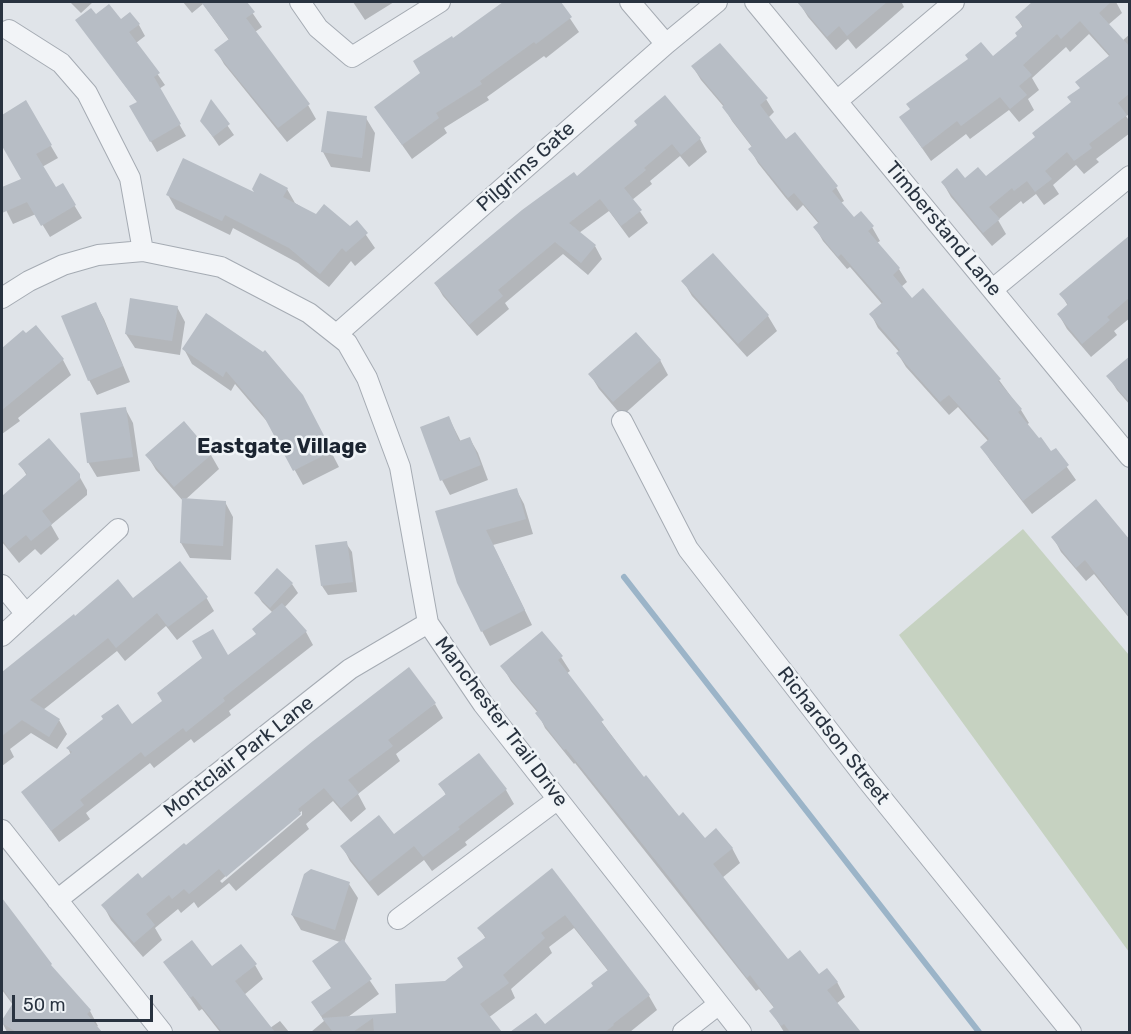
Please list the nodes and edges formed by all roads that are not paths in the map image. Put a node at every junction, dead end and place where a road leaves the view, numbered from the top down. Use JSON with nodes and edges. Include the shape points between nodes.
{"nodes":[{"id":1,"x":300,"y":2,"type":"edge"},
{"id":2,"x":440,"y":2,"type":"edge"},
{"id":3,"x":630,"y":2,"type":"edge"},
{"id":4,"x":717,"y":2,"type":"edge"},
{"id":5,"x":755,"y":2,"type":"edge"},
{"id":6,"x":954,"y":2,"type":"edge"},
{"id":7,"x":9,"y":30,"type":"dead end"},
{"id":8,"x":666,"y":44,"type":"junction"},
{"id":9,"x":837,"y":102,"type":"junction"},
{"id":10,"x":1130,"y":176,"type":"edge"},
{"id":11,"x":143,"y":251,"type":"junction"},
{"id":12,"x":993,"y":289,"type":"junction"},
{"id":13,"x":2,"y":298,"type":"edge"},
{"id":14,"x":337,"y":334,"type":"junction"},
{"id":15,"x":622,"y":421,"type":"dead end"},
{"id":16,"x":1130,"y":457,"type":"edge"},
{"id":17,"x":118,"y":529,"type":"dead end"},
{"id":18,"x":2,"y":585,"type":"edge"},
{"id":19,"x":26,"y":614,"type":"junction"},
{"id":20,"x":428,"y":623,"type":"junction"},
{"id":21,"x":2,"y":636,"type":"edge"},
{"id":22,"x":558,"y":799,"type":"junction"},
{"id":23,"x":2,"y":830,"type":"edge"},
{"id":24,"x":57,"y":900,"type":"junction"},
{"id":25,"x":399,"y":919,"type":"dead end"},
{"id":26,"x":719,"y":1004,"type":"junction"},
{"id":27,"x":162,"y":1032,"type":"edge"},
{"id":28,"x":683,"y":1032,"type":"edge"},
{"id":29,"x":741,"y":1032,"type":"edge"},
{"id":30,"x":1071,"y":1032,"type":"edge"}],
"edges":[{"from":1,"to":2,"type":"street","via":[[318,28],[352,57]]},
{"from":3,"to":8,"type":"street"},
{"from":4,"to":8,"type":"street","name":"Pilgrims Gate"},
{"from":5,"to":9,"type":"street","name":"Timberstand Lane"},
{"from":6,"to":9,"type":"street"},
{"from":7,"to":11,"type":"street","via":[[61,63],[87,93],[130,178]]},
{"from":8,"to":14,"type":"street","name":"Pilgrims Gate"},
{"from":9,"to":12,"type":"street","name":"Timberstand Lane"},
{"from":10,"to":12,"type":"street"},
{"from":11,"to":13,"type":"street","name":"Manchester Trail Drive","via":[[98,255],[63,265]]},
{"from":11,"to":14,"type":"street","name":"Manchester Trail Drive","via":[[221,267],[309,313]]},
{"from":12,"to":16,"type":"street","name":"Timberstand Lane"},
{"from":14,"to":20,"type":"street","name":"Manchester Trail Drive","via":[[347,343],[367,378],[400,467]]},
{"from":15,"to":30,"type":"street","name":"Richardson Street","via":[[688,549],[867,780]]},
{"from":17,"to":19,"type":"street"},
{"from":18,"to":19,"type":"street"},
{"from":19,"to":21,"type":"street"},
{"from":20,"to":22,"type":"street","name":"Manchester Trail Drive","via":[[483,704]]},
{"from":20,"to":24,"type":"street","name":"Montclair Park Lane","via":[[350,669]]},
{"from":22,"to":25,"type":"street"},
{"from":22,"to":26,"type":"street","name":"Manchester Trail Drive"},
{"from":23,"to":24,"type":"street"},
{"from":24,"to":27,"type":"street"},
{"from":26,"to":28,"type":"street"},
{"from":26,"to":29,"type":"street","name":"Manchester Trail Drive"}]}
